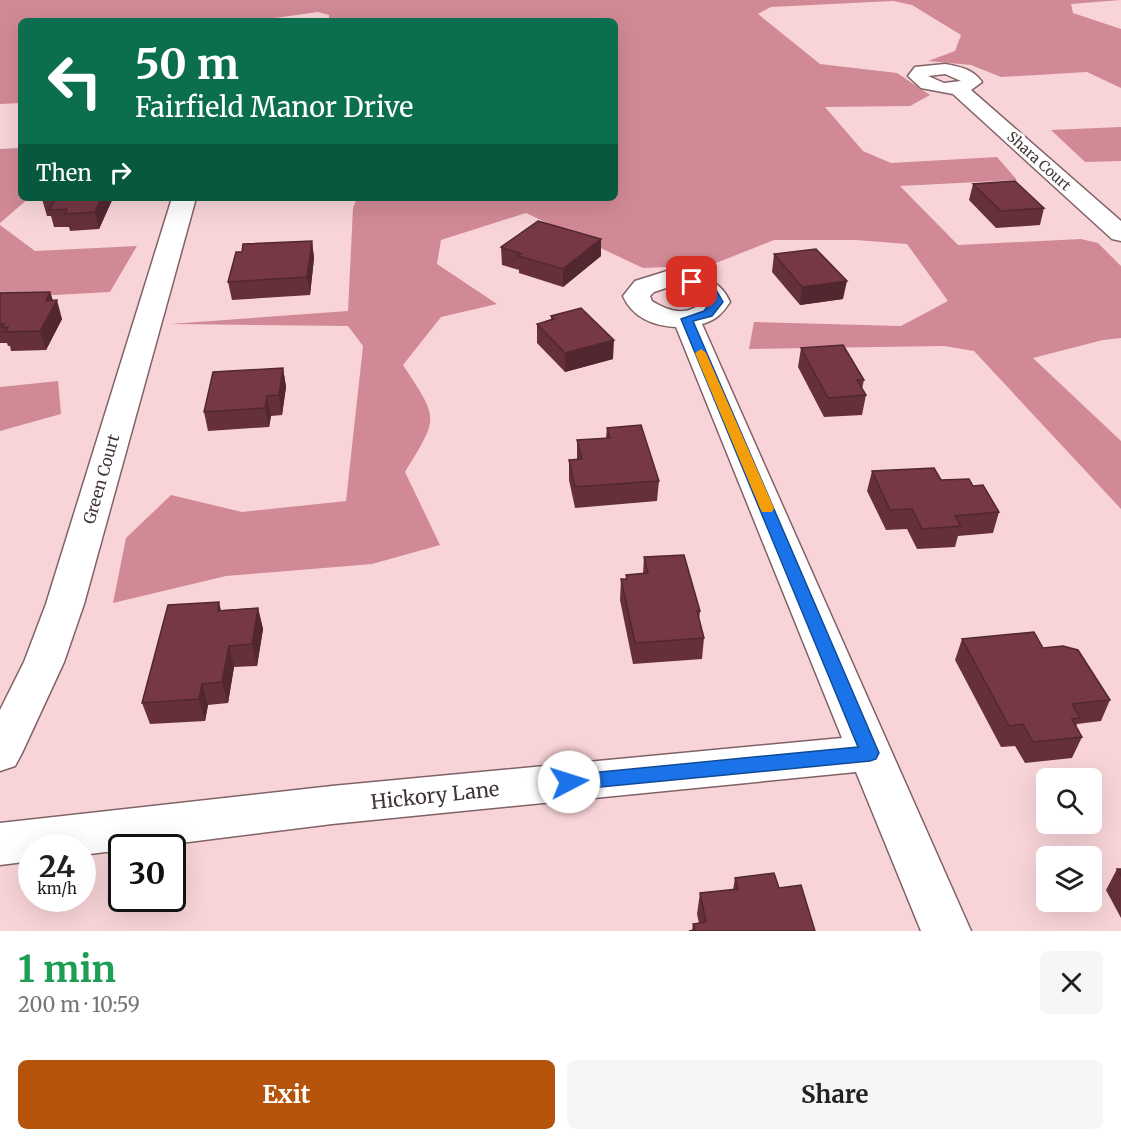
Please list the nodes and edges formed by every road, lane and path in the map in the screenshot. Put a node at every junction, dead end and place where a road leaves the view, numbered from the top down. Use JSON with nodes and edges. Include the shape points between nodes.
{"nodes":[{"id":1,"x":957,"y":88,"type":"dead end"},
{"id":2,"x":183,"y":201,"type":"edge"},
{"id":3,"x":1121,"y":234,"type":"edge"},
{"id":4,"x":686,"y":319,"type":"dead end"},
{"id":5,"x":0,"y":753,"type":"edge"},
{"id":6,"x":870,"y":753,"type":"junction"},
{"id":7,"x":0,"y":844,"type":"edge"},
{"id":8,"x":946,"y":931,"type":"edge"}],
"edges":[{"from":1,"to":3,"type":"street","name":"Shara Court"},
{"from":2,"to":5,"type":"street","name":"Green Court","via":[[65,604],[44,662]]},
{"from":4,"to":6,"type":"street"},
{"from":6,"to":7,"type":"street","name":"Hickory Lane","via":[[332,805]]},
{"from":6,"to":8,"type":"street"}]}
